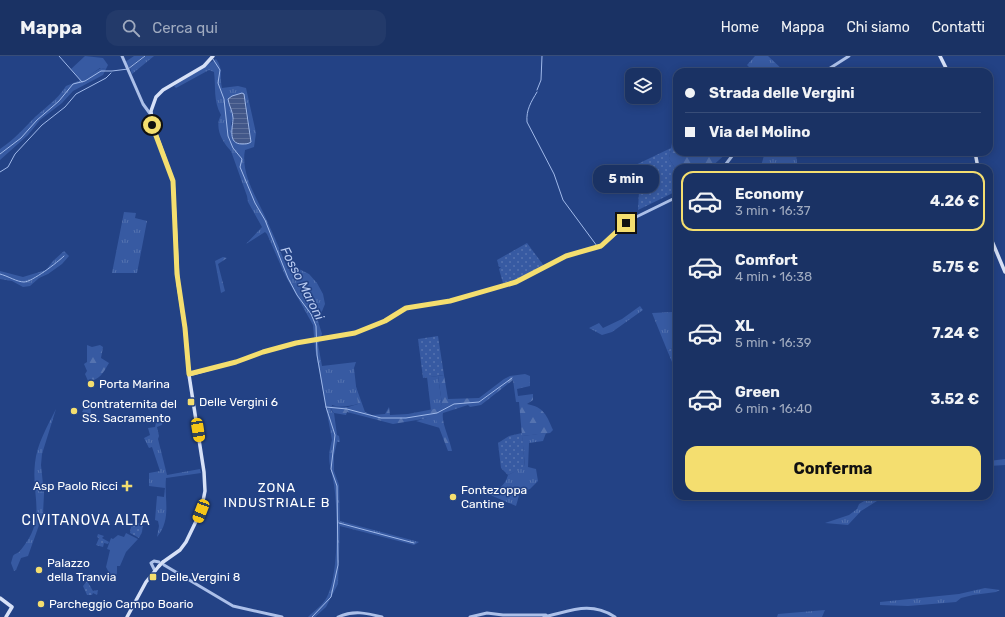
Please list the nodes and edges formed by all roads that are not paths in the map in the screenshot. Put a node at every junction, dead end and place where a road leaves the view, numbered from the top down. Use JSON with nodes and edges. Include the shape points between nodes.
{"nodes":[{"id":1,"x":122,"y":56,"type":"edge"},
{"id":2,"x":213,"y":56,"type":"edge"},
{"id":3,"x":849,"y":56,"type":"edge"},
{"id":4,"x":940,"y":56,"type":"edge"},
{"id":5,"x":830,"y":68,"type":"edge"},
{"id":6,"x":946,"y":68,"type":"edge"},
{"id":7,"x":150,"y":114,"type":"junction"},
{"id":8,"x":673,"y":199,"type":"edge"},
{"id":9,"x":993,"y":244,"type":"edge"},
{"id":10,"x":1005,"y":272,"type":"edge"},
{"id":11,"x":189,"y":374,"type":"junction"},
{"id":12,"x":161,"y":564,"type":"junction"},
{"id":13,"x":155,"y":571,"type":"junction"},
{"id":14,"x":0,"y":598,"type":"edge"},
{"id":15,"x":502,"y":615,"type":"junction"},
{"id":16,"x":553,"y":615,"type":"junction"},
{"id":17,"x":8,"y":616,"type":"edge"},
{"id":18,"x":127,"y":617,"type":"edge"},
{"id":19,"x":282,"y":617,"type":"edge"},
{"id":20,"x":338,"y":617,"type":"edge"},
{"id":21,"x":382,"y":617,"type":"edge"},
{"id":22,"x":470,"y":617,"type":"edge"},
{"id":23,"x":510,"y":617,"type":"edge"},
{"id":24,"x":544,"y":617,"type":"edge"},
{"id":25,"x":615,"y":617,"type":"edge"}],
"edges":[{"from":1,"to":7,"type":"street"},
{"from":2,"to":7,"type":"main road","via":[[160,93],[152,105]]},
{"from":3,"to":5,"type":"street"},
{"from":4,"to":6,"type":"main road"},
{"from":7,"to":11,"type":"main road","via":[[173,181],[177,274]]},
{"from":8,"to":11,"type":"street","via":[[632,220],[601,246],[566,256],[516,282],[450,301],[406,308],[362,331],[277,348]]},
{"from":9,"to":10,"type":"main road"},
{"from":11,"to":12,"type":"main road","via":[[204,472],[204,502],[186,542],[180,550]]},
{"from":12,"to":13,"type":"main road"},
{"from":12,"to":13,"type":"street","via":[[152,562]]},
{"from":12,"to":19,"type":"street","via":[[233,606]]},
{"from":13,"to":18,"type":"main road"},
{"from":14,"to":17,"type":"main road","via":[[11,608]]},
{"from":15,"to":16,"type":"street"},
{"from":15,"to":22,"type":"street","via":[[487,613]]},
{"from":15,"to":23,"type":"street"},
{"from":16,"to":24,"type":"street"},
{"from":16,"to":25,"type":"street","via":[[588,607]]},
{"from":20,"to":21,"type":"street","via":[[359,612]]}]}
